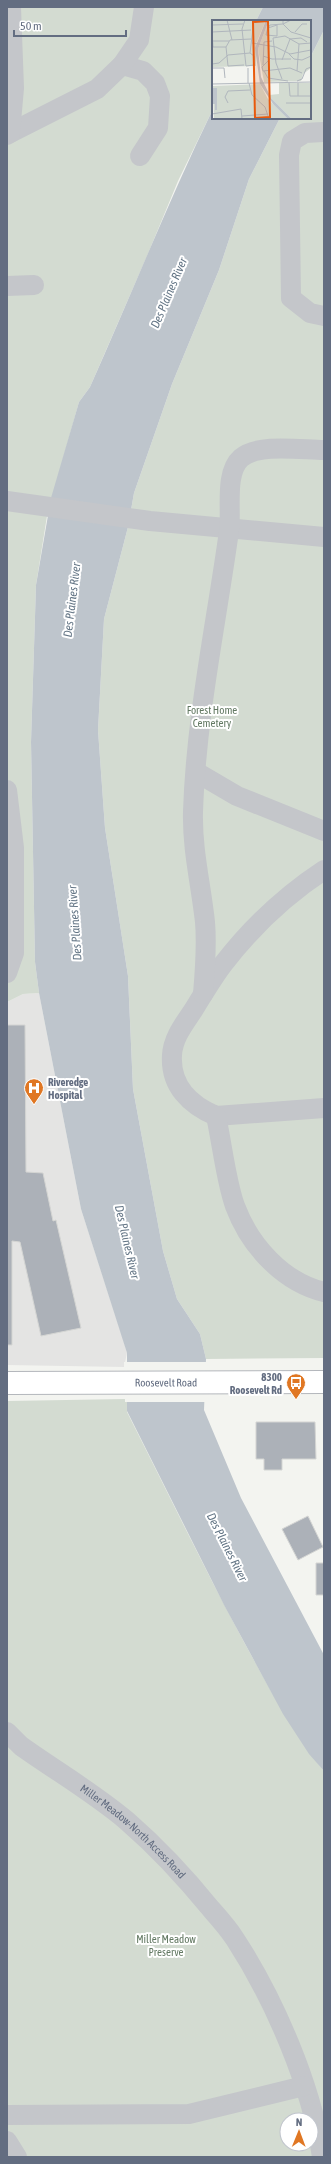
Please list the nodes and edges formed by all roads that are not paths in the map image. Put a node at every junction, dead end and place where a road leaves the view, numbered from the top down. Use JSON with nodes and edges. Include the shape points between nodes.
{"nodes":[{"id":1,"x":11,"y":7,"type":"edge"},
{"id":2,"x":144,"y":7,"type":"edge"},
{"id":3,"x":122,"y":65,"type":"junction"},
{"id":4,"x":324,"y":133,"type":"edge"},
{"id":5,"x":9,"y":134,"type":"edge"},
{"id":6,"x":140,"y":156,"type":"dead end"},
{"id":7,"x":34,"y":285,"type":"dead end"},
{"id":8,"x":7,"y":286,"type":"edge"},
{"id":9,"x":324,"y":316,"type":"edge"},
{"id":10,"x":324,"y":450,"type":"edge"},
{"id":11,"x":16,"y":502,"type":"edge"},
{"id":12,"x":230,"y":529,"type":"junction"},
{"id":13,"x":324,"y":537,"type":"edge"},
{"id":14,"x":196,"y":772,"type":"junction"},
{"id":15,"x":7,"y":790,"type":"edge"},
{"id":16,"x":324,"y":831,"type":"edge"},
{"id":17,"x":324,"y":870,"type":"edge"},
{"id":18,"x":7,"y":974,"type":"edge"},
{"id":19,"x":203,"y":994,"type":"junction"},
{"id":20,"x":324,"y":1108,"type":"edge"},
{"id":21,"x":216,"y":1116,"type":"junction"},
{"id":22,"x":324,"y":1292,"type":"edge"},
{"id":23,"x":324,"y":1382,"type":"edge"},
{"id":24,"x":7,"y":1383,"type":"edge"},
{"id":25,"x":7,"y":1732,"type":"edge"},
{"id":26,"x":304,"y":2086,"type":"junction"},
{"id":27,"x":7,"y":2115,"type":"edge"},
{"id":28,"x":7,"y":2141,"type":"edge"},
{"id":29,"x":17,"y":2157,"type":"edge"},
{"id":30,"x":322,"y":2157,"type":"edge"}],
"edges":[{"from":1,"to":5,"type":"lane","via":[[14,88]]},
{"from":2,"to":3,"type":"lane","via":[[139,40]]},
{"from":3,"to":5,"type":"lane","via":[[97,89]]},
{"from":3,"to":6,"type":"lane","via":[[143,71],[155,83],[160,96],[158,128]]},
{"from":4,"to":9,"type":"lane","via":[[305,133],[292,141],[289,155],[291,298],[310,313]]},
{"from":7,"to":8,"type":"lane"},
{"from":10,"to":12,"type":"lane","via":[[268,449],[247,454],[239,459],[230,483]]},
{"from":11,"to":12,"type":"lane","via":[[150,521]]},
{"from":12,"to":13,"type":"lane"},
{"from":12,"to":14,"type":"lane","via":[[201,706]]},
{"from":14,"to":16,"type":"lane","via":[[237,796]]},
{"from":14,"to":19,"type":"lane","via":[[193,838],[205,924]]},
{"from":15,"to":18,"type":"lane","via":[[14,848],[14,953]]},
{"from":17,"to":19,"type":"lane","via":[[271,911],[224,963]]},
{"from":19,"to":21,"type":"lane","via":[[174,1042],[173,1069],[178,1086],[188,1100],[201,1110]]},
{"from":20,"to":21,"type":"lane"},
{"from":21,"to":22,"type":"lane","via":[[235,1205],[242,1222],[273,1264],[291,1280]]},
{"from":23,"to":24,"type":"main road","name":"Roosevelt Road"},
{"from":25,"to":26,"type":"lane","name":"Miller Meadow-North Access Road","via":[[21,1746],[126,1821],[180,1872],[235,1939],[287,2037]]},
{"from":26,"to":27,"type":"lane","via":[[189,2114]]},
{"from":26,"to":30,"type":"lane","name":"Miller Meadow-North Access Road"},
{"from":28,"to":29,"type":"lane"}]}
